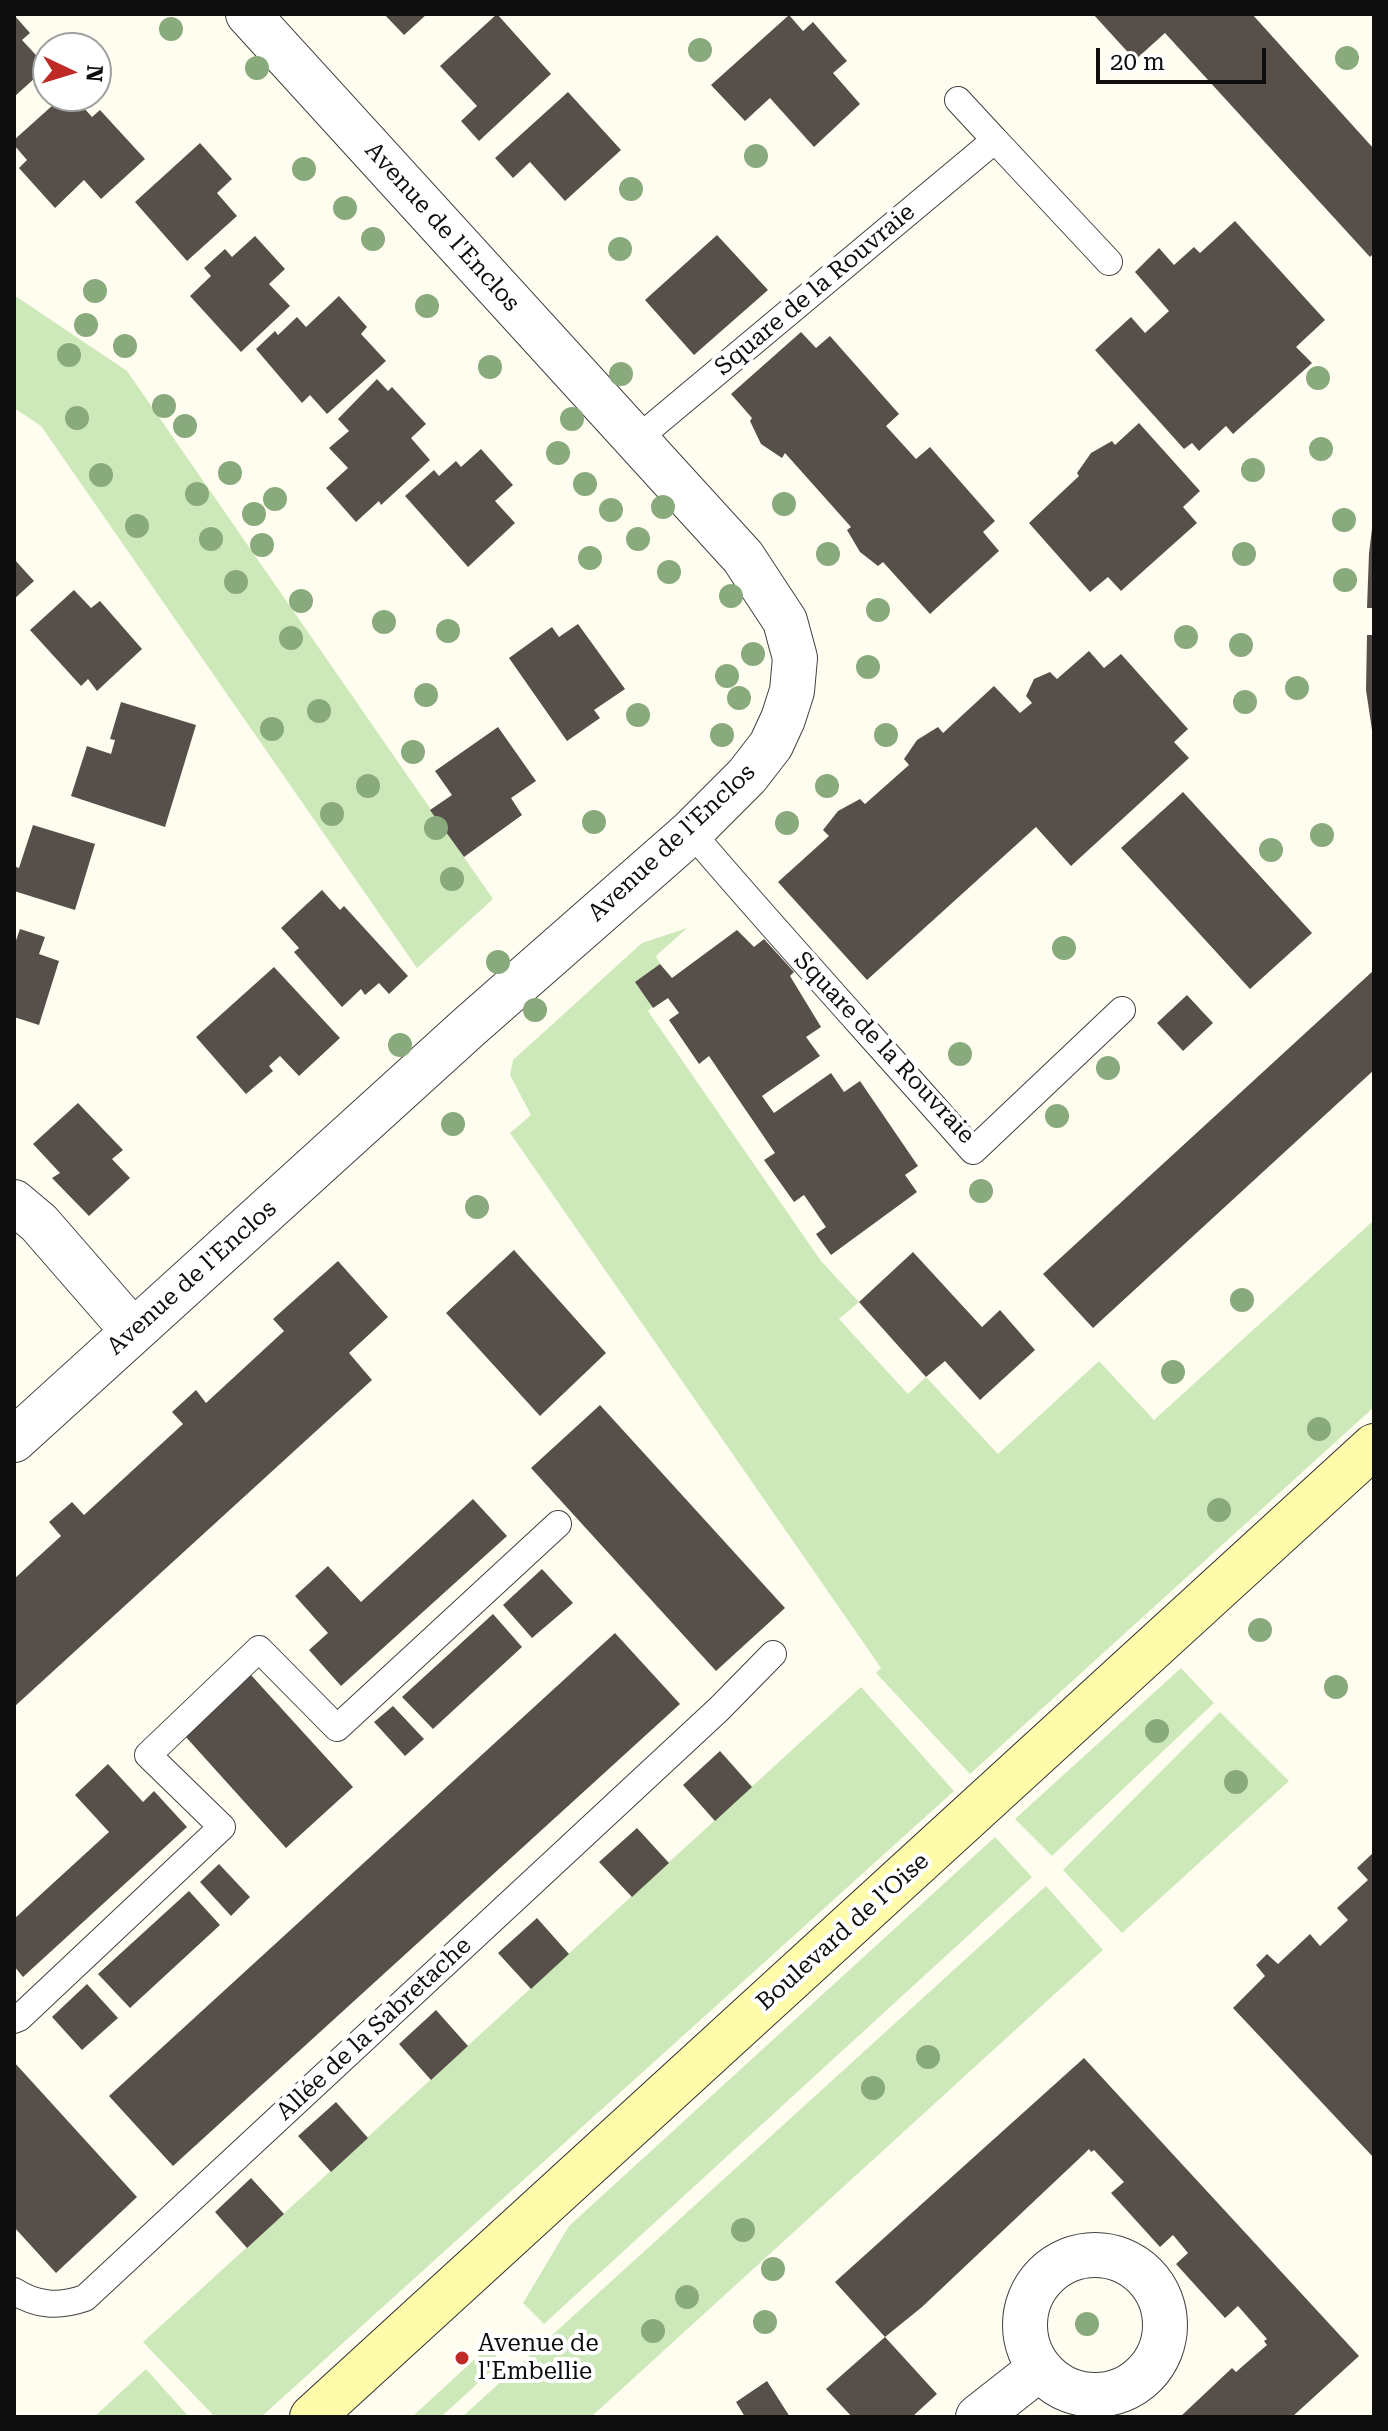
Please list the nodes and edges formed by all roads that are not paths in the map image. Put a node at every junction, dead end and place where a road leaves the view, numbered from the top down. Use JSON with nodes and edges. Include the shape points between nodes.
{"nodes":[{"id":1,"x":248,"y":14,"type":"edge"},
{"id":2,"x":958,"y":100,"type":"dead end"},
{"id":3,"x":995,"y":140,"type":"junction"},
{"id":4,"x":1109,"y":262,"type":"dead end"},
{"id":5,"x":636,"y":440,"type":"junction"},
{"id":6,"x":691,"y":832,"type":"junction"},
{"id":7,"x":1122,"y":1010,"type":"dead end"},
{"id":8,"x":14,"y":1202,"type":"edge"},
{"id":9,"x":133,"y":1331,"type":"junction"},
{"id":10,"x":14,"y":1440,"type":"edge"},
{"id":11,"x":1374,"y":1446,"type":"edge"},
{"id":12,"x":558,"y":1524,"type":"dead end"},
{"id":13,"x":773,"y":1654,"type":"dead end"},
{"id":14,"x":14,"y":2020,"type":"edge"},
{"id":15,"x":14,"y":2291,"type":"edge"},
{"id":16,"x":1039,"y":2369,"type":"dead end"},
{"id":17,"x":312,"y":2417,"type":"edge"},
{"id":18,"x":978,"y":2417,"type":"edge"}],
"edges":[{"from":1,"to":5,"type":"street","name":"Avenue de l'Enclos"},
{"from":2,"to":3,"type":"lane"},
{"from":3,"to":4,"type":"lane"},
{"from":3,"to":5,"type":"lane","name":"Square de la Rouvraie"},
{"from":5,"to":6,"type":"street","name":"Avenue de l'Enclos","via":[[743,557],[785,621],[795,658],[792,691],[771,745]]},
{"from":6,"to":7,"type":"lane","name":"Square de la Rouvraie","via":[[973,1151]]},
{"from":6,"to":9,"type":"street","name":"Avenue de l'Enclos"},
{"from":8,"to":9,"type":"street","via":[[39,1223]]},
{"from":9,"to":10,"type":"street","name":"Avenue de l'Enclos"},
{"from":11,"to":17,"type":"main road","name":"Boulevard de l'Oise"},
{"from":12,"to":14,"type":"lane","via":[[337,1728],[259,1649],[148,1755],[222,1827]]},
{"from":13,"to":15,"type":"lane","name":"Allée de la Sabretache","via":[[85,2298],[47,2305]]},
{"from":16,"to":18,"type":"street"}]}
